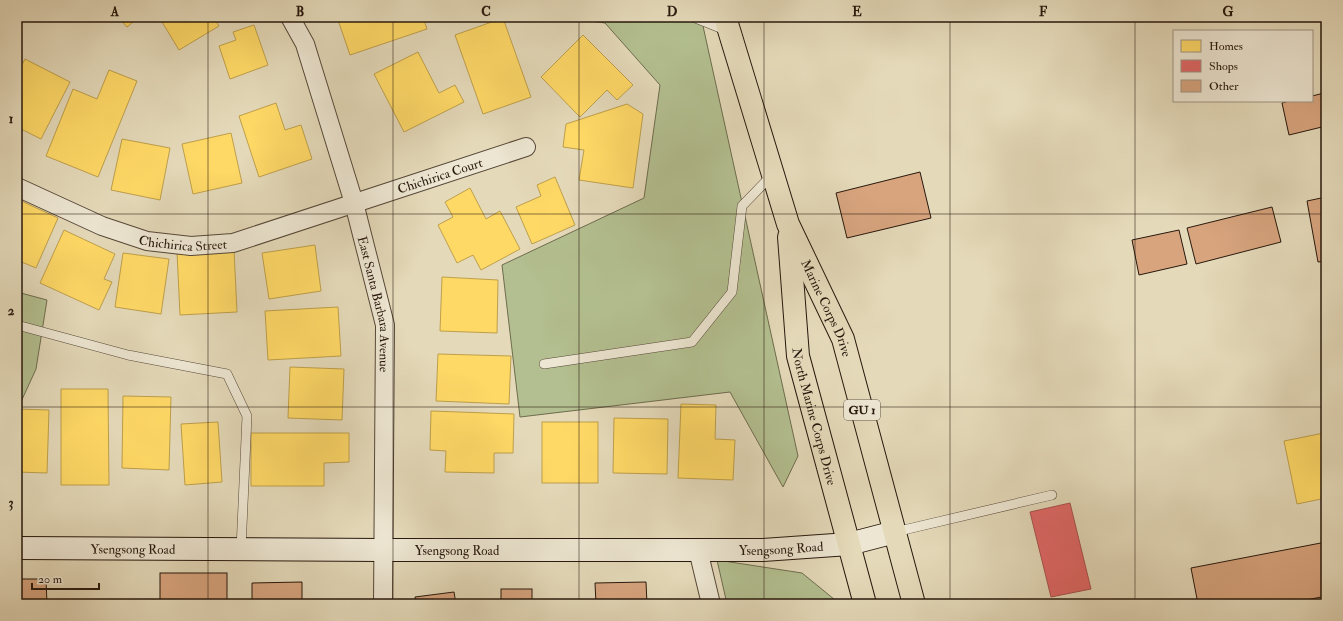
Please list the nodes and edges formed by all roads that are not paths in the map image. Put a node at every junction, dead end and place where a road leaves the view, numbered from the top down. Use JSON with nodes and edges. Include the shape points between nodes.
{"nodes":[{"id":1,"x":290,"y":17,"type":"edge"},
{"id":2,"x":692,"y":17,"type":"edge"},
{"id":3,"x":727,"y":24,"type":"edge"},
{"id":4,"x":526,"y":147,"type":"dead end"},
{"id":5,"x":773,"y":174,"type":"junction"},
{"id":6,"x":17,"y":187,"type":"edge"},
{"id":7,"x":354,"y":203,"type":"junction"},
{"id":8,"x":788,"y":224,"type":"junction"},
{"id":9,"x":17,"y":325,"type":"edge"},
{"id":10,"x":544,"y":364,"type":"dead end"},
{"id":11,"x":1052,"y":495,"type":"dead end"},
{"id":12,"x":895,"y":532,"type":"junction"},
{"id":13,"x":849,"y":544,"type":"junction"},
{"id":14,"x":17,"y":548,"type":"edge"},
{"id":15,"x":241,"y":549,"type":"junction"},
{"id":16,"x":383,"y":550,"type":"junction"},
{"id":17,"x":698,"y":550,"type":"junction"},
{"id":18,"x":383,"y":604,"type":"edge"},
{"id":19,"x":711,"y":604,"type":"edge"},
{"id":20,"x":865,"y":604,"type":"edge"},
{"id":21,"x":914,"y":604,"type":"edge"}],
"edges":[{"from":1,"to":7,"type":"street","name":"East Santa Barbara Avenue","via":[[305,44]]},
{"from":2,"to":3,"type":"lane"},
{"from":3,"to":5,"type":"main road","name":"Marine Corps Drive","number":"GU 1"},
{"from":4,"to":7,"type":"street","name":"Chichirica Court"},
{"from":5,"to":8,"type":"main road","name":"Marine Corps Drive","number":"GU 1"},
{"from":5,"to":10,"type":"lane","via":[[742,206],[732,292],[692,342]]},
{"from":6,"to":7,"type":"street","name":"Chichirica Street","via":[[102,226],[147,241],[191,246],[233,243]]},
{"from":7,"to":16,"type":"street","name":"East Santa Barbara Avenue","via":[[385,324]]},
{"from":8,"to":12,"type":"main road","name":"Marine Corps Drive","number":"GU 1","via":[[843,339]]},
{"from":8,"to":13,"type":"main road","name":"North Marine Corps Drive","number":"GU 1","via":[[798,356]]},
{"from":9,"to":15,"type":"lane","via":[[128,354],[227,374],[247,416]]},
{"from":11,"to":12,"type":"lane"},
{"from":12,"to":13,"type":"main road","name":"Ysengsong Road"},
{"from":12,"to":21,"type":"main road","name":"Marine Corps Drive","number":"GU 1"},
{"from":13,"to":17,"type":"main road","name":"Ysengsong Road","via":[[762,550]]},
{"from":13,"to":20,"type":"main road","name":"North Marine Corps Drive","number":"GU 1"},
{"from":14,"to":15,"type":"main road","name":"Ysengsong Road"},
{"from":15,"to":16,"type":"main road","name":"Ysengsong Road"},
{"from":16,"to":17,"type":"main road","name":"Ysengsong Road"},
{"from":16,"to":18,"type":"street","name":"East Santa Barbara Avenue"},
{"from":17,"to":19,"type":"street"}]}
